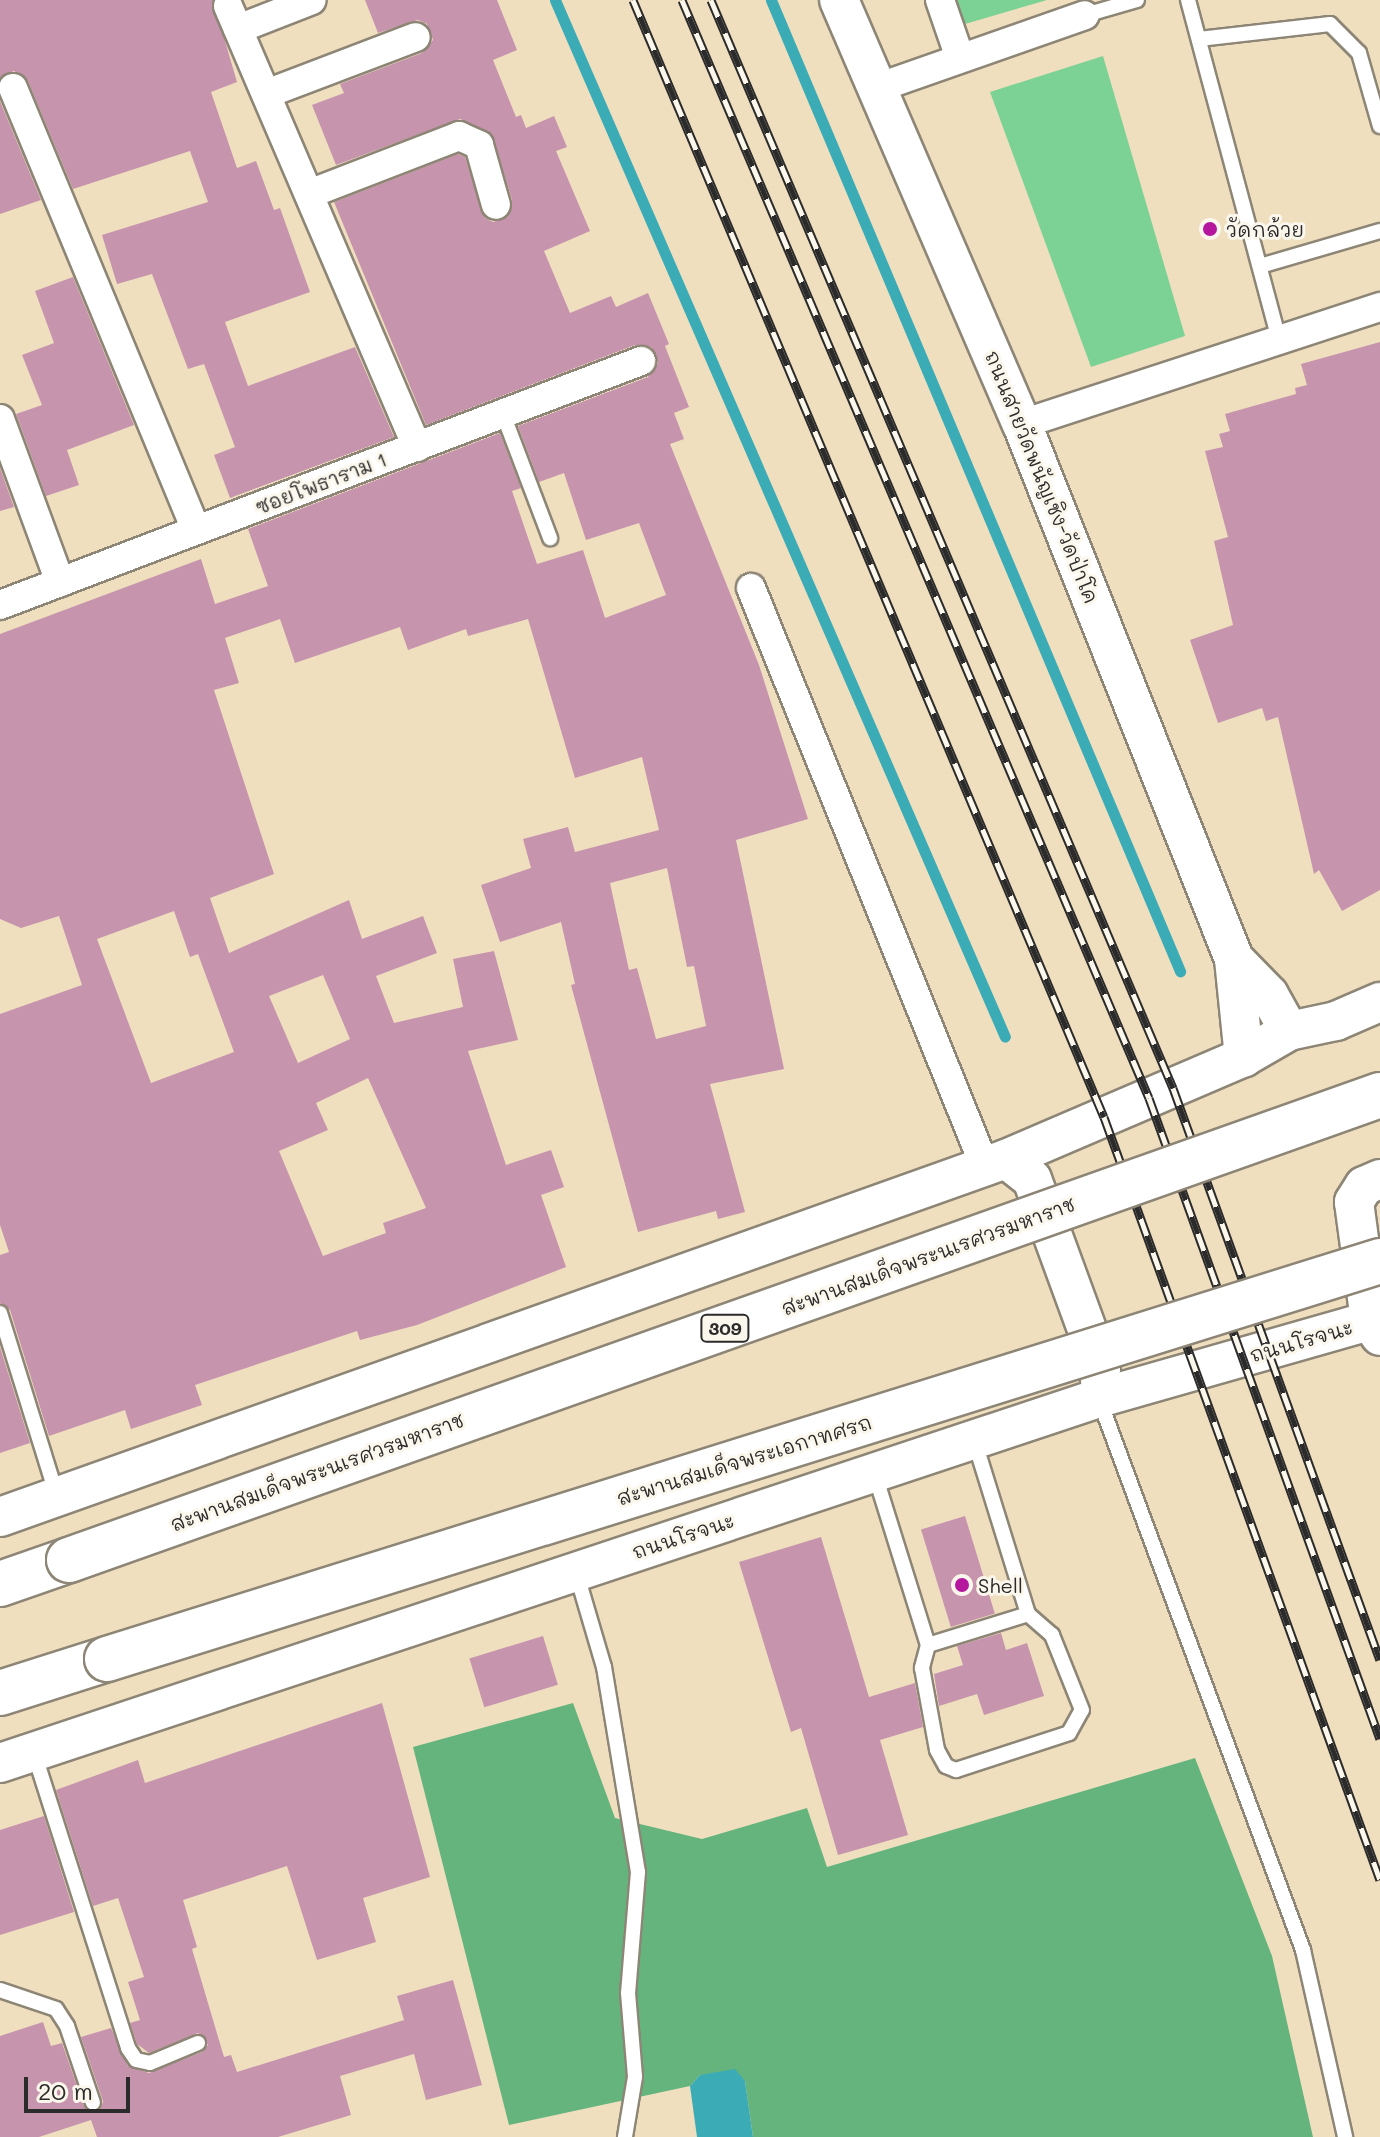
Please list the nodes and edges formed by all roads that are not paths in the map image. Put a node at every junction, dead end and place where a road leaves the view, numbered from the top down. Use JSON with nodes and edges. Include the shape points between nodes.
{"nodes":[{"id":1,"x":312,"y":0,"type":"edge"},
{"id":2,"x":839,"y":0,"type":"edge"},
{"id":3,"x":940,"y":0,"type":"edge"},
{"id":4,"x":1137,"y":0,"type":"edge"},
{"id":5,"x":1188,"y":0,"type":"edge"},
{"id":6,"x":1085,"y":15,"type":"joint"},
{"id":7,"x":416,"y":37,"type":"dead end"},
{"id":8,"x":1199,"y":39,"type":"junction"},
{"id":9,"x":960,"y":58,"type":"junction"},
{"id":10,"x":13,"y":88,"type":"dead end"},
{"id":11,"x":877,"y":88,"type":"junction"},
{"id":12,"x":266,"y":94,"type":"junction"},
{"id":13,"x":1380,"y":126,"type":"edge"},
{"id":14,"x":309,"y":194,"type":"junction"},
{"id":15,"x":496,"y":205,"type":"dead end"},
{"id":16,"x":1380,"y":231,"type":"edge"},
{"id":17,"x":1260,"y":266,"type":"junction"},
{"id":18,"x":1380,"y":307,"type":"edge"},
{"id":19,"x":1279,"y":339,"type":"junction"},
{"id":20,"x":641,"y":361,"type":"dead end"},
{"id":21,"x":503,"y":414,"type":"junction"},
{"id":22,"x":0,"y":419,"type":"edge"},
{"id":23,"x":1022,"y":424,"type":"junction"},
{"id":24,"x":417,"y":447,"type":"junction"},
{"id":25,"x":196,"y":530,"type":"junction"},
{"id":26,"x":550,"y":538,"type":"dead end"},
{"id":27,"x":60,"y":582,"type":"junction"},
{"id":28,"x":751,"y":588,"type":"dead end"},
{"id":29,"x":0,"y":605,"type":"edge"},
{"id":30,"x":1234,"y":959,"type":"junction"},
{"id":31,"x":1380,"y":1002,"type":"edge"},
{"id":32,"x":1289,"y":1031,"type":"junction"},
{"id":33,"x":1244,"y":1057,"type":"junction"},
{"id":34,"x":1380,"y":1095,"type":"edge"},
{"id":35,"x":996,"y":1163,"type":"junction"},
{"id":36,"x":1380,"y":1179,"type":"edge"},
{"id":37,"x":1374,"y":1261,"type":"edge"},
{"id":38,"x":0,"y":1313,"type":"edge"},
{"id":39,"x":1375,"y":1329,"type":"edge"},
{"id":40,"x":1099,"y":1398,"type":"junction"},
{"id":41,"x":974,"y":1440,"type":"junction"},
{"id":42,"x":875,"y":1473,"type":"junction"},
{"id":43,"x":57,"y":1497,"type":"junction"},
{"id":44,"x":0,"y":1517,"type":"edge"},
{"id":45,"x":576,"y":1572,"type":"junction"},
{"id":46,"x":0,"y":1584,"type":"edge"},
{"id":47,"x":1028,"y":1614,"type":"junction"},
{"id":48,"x":928,"y":1645,"type":"junction"},
{"id":49,"x":0,"y":1693,"type":"edge"},
{"id":50,"x":17,"y":1758,"type":"edge"},
{"id":51,"x":0,"y":1990,"type":"edge"},
{"id":52,"x":198,"y":2043,"type":"dead end"},
{"id":53,"x":93,"y":2103,"type":"dead end"},
{"id":54,"x":625,"y":2137,"type":"edge"},
{"id":55,"x":1345,"y":2137,"type":"edge"}],
"edges":[{"from":1,"to":12,"type":"street","via":[[233,18]]},
{"from":2,"to":11,"type":"main road","name":"ถนนสายวัดพนัญเชิง-วัดป่าโค"},
{"from":3,"to":9,"type":"street"},
{"from":4,"to":6,"type":"lane"},
{"from":5,"to":8,"type":"lane"},
{"from":6,"to":9,"type":"street"},
{"from":7,"to":12,"type":"street"},
{"from":8,"to":13,"type":"lane","via":[[1330,24],[1359,53]]},
{"from":8,"to":17,"type":"lane"},
{"from":9,"to":11,"type":"street"},
{"from":10,"to":25,"type":"street"},
{"from":11,"to":23,"type":"main road","name":"ถนนสายวัดพนัญเชิง-วัดป่าโค"},
{"from":12,"to":14,"type":"street"},
{"from":14,"to":15,"type":"street","via":[[459,136],[479,145]]},
{"from":14,"to":24,"type":"street"},
{"from":16,"to":17,"type":"lane"},
{"from":17,"to":19,"type":"lane"},
{"from":18,"to":19,"type":"street"},
{"from":19,"to":23,"type":"street"},
{"from":20,"to":21,"type":"street","name":"ซอยโพธาราม 1"},
{"from":21,"to":24,"type":"street","name":"ซอยโพธาราม 1"},
{"from":21,"to":26,"type":"lane"},
{"from":22,"to":27,"type":"street"},
{"from":23,"to":30,"type":"main road","name":"ถนนสายวัดพนัญเชิง-วัดป่าโค"},
{"from":24,"to":25,"type":"street","name":"ซอยโพธาราม 1"},
{"from":25,"to":27,"type":"street","name":"ซอยโพธาราม 1"},
{"from":27,"to":29,"type":"street","name":"ซอยโพธาราม 1"},
{"from":28,"to":35,"type":"street"},
{"from":30,"to":32,"type":"main road","name":"ถนนสายวัดพนัญเชิง-วัดป่าโค","via":[[1269,995]]},
{"from":30,"to":33,"type":"main road","name":"ถนนสายวัดพนัญเชิง-วัดป่าโค"},
{"from":31,"to":32,"type":"main road","via":[[1336,1021]]},
{"from":32,"to":33,"type":"main road"},
{"from":33,"to":35,"type":"main road"},
{"from":34,"to":46,"type":"main road","name":"สะพานสมเด็จพระนเรศวรมหาราช","number":"309","bridge":true},
{"from":35,"to":40,"type":"main road","via":[[1032,1179],[1101,1368]]},
{"from":35,"to":43,"type":"main road"},
{"from":36,"to":37,"type":"main road","via":[[1364,1186],[1354,1202]]},
{"from":37,"to":39,"type":"main road"},
{"from":37,"to":49,"type":"main road","name":"สะพานสมเด็จพระเอกาทศรถ","bridge":true},
{"from":38,"to":43,"type":"lane"},
{"from":39,"to":40,"type":"main road","name":"ถนนโรจนะ"},
{"from":40,"to":41,"type":"main road","name":"ถนนโรจนะ"},
{"from":40,"to":55,"type":"lane","via":[[1303,1950]]},
{"from":41,"to":42,"type":"main road","name":"ถนนโรจนะ"},
{"from":41,"to":47,"type":"lane"},
{"from":42,"to":45,"type":"main road","name":"ถนนโรจนะ"},
{"from":42,"to":48,"type":"lane"},
{"from":43,"to":44,"type":"main road"},
{"from":45,"to":50,"type":"main road","name":"ถนนโรจนะ"},
{"from":45,"to":54,"type":"lane","via":[[604,1667],[638,1872],[628,1993],[635,2077]]},
{"from":47,"to":48,"type":"lane"},
{"from":47,"to":48,"type":"lane","via":[[1052,1635],[1082,1710],[1079,1722],[1069,1733],[956,1770],[946,1766],[937,1750],[922,1668]]},
{"from":50,"to":52,"type":"lane","via":[[128,2048],[136,2060],[150,2063]]},
{"from":51,"to":53,"type":"lane","via":[[56,2009],[67,2026]]}]}
